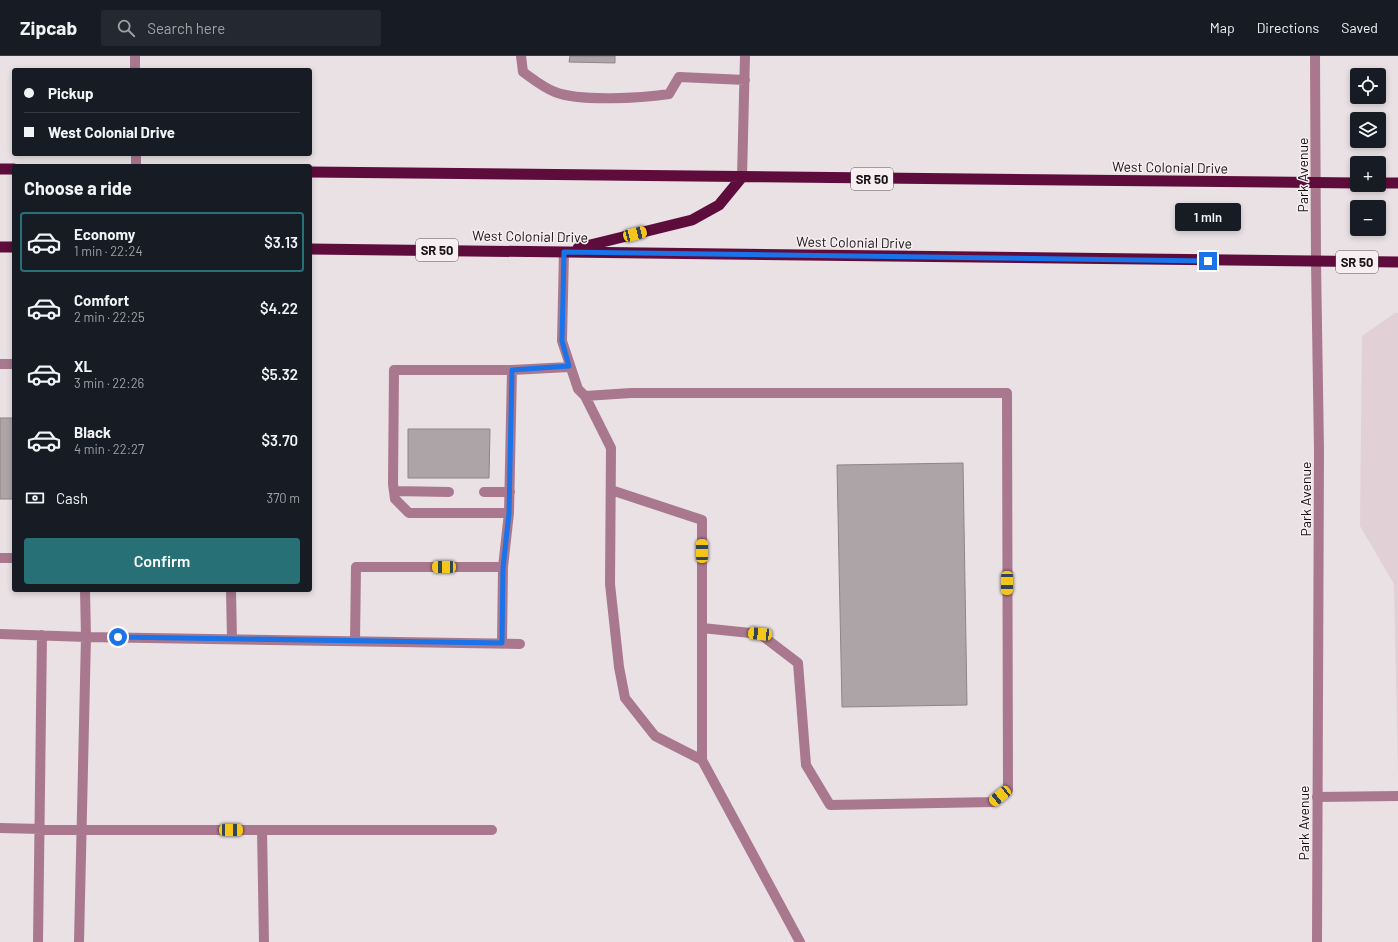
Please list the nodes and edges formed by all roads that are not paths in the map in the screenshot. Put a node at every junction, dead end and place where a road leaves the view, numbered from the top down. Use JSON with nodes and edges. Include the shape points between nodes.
{"nodes":[{"id":1,"x":135,"y":56,"type":"edge"},
{"id":2,"x":521,"y":56,"type":"edge"},
{"id":3,"x":745,"y":56,"type":"edge"},
{"id":4,"x":1315,"y":56,"type":"edge"},
{"id":5,"x":135,"y":68,"type":"edge"},
{"id":6,"x":745,"y":80,"type":"junction"},
{"id":7,"x":0,"y":169,"type":"edge"},
{"id":8,"x":12,"y":169,"type":"edge"},
{"id":9,"x":312,"y":172,"type":"edge"},
{"id":10,"x":742,"y":177,"type":"junction"},
{"id":11,"x":1316,"y":183,"type":"junction"},
{"id":12,"x":1350,"y":183,"type":"edge"},
{"id":13,"x":1386,"y":183,"type":"edge"},
{"id":14,"x":1398,"y":183,"type":"edge"},
{"id":15,"x":0,"y":247,"type":"edge"},
{"id":16,"x":12,"y":247,"type":"edge"},
{"id":17,"x":312,"y":249,"type":"edge"},
{"id":18,"x":564,"y":252,"type":"junction"},
{"id":19,"x":1316,"y":262,"type":"junction"},
{"id":20,"x":1398,"y":262,"type":"edge"},
{"id":21,"x":0,"y":364,"type":"edge"},
{"id":22,"x":12,"y":364,"type":"edge"},
{"id":23,"x":569,"y":366,"type":"junction"},
{"id":24,"x":512,"y":370,"type":"junction"},
{"id":25,"x":585,"y":396,"type":"junction"},
{"id":26,"x":611,"y":490,"type":"junction"},
{"id":27,"x":394,"y":491,"type":"junction"},
{"id":28,"x":449,"y":492,"type":"dead end"},
{"id":29,"x":484,"y":492,"type":"dead end"},
{"id":30,"x":510,"y":492,"type":"junction"},
{"id":31,"x":509,"y":513,"type":"junction"},
{"id":32,"x":0,"y":558,"type":"edge"},
{"id":33,"x":12,"y":558,"type":"edge"},
{"id":34,"x":503,"y":568,"type":"junction"},
{"id":35,"x":85,"y":592,"type":"edge"},
{"id":36,"x":231,"y":592,"type":"edge"},
{"id":37,"x":702,"y":628,"type":"junction"},
{"id":38,"x":0,"y":634,"type":"edge"},
{"id":39,"x":42,"y":635,"type":"junction"},
{"id":40,"x":86,"y":637,"type":"junction"},
{"id":41,"x":232,"y":639,"type":"junction"},
{"id":42,"x":355,"y":641,"type":"junction"},
{"id":43,"x":502,"y":643,"type":"junction"},
{"id":44,"x":520,"y":644,"type":"dead end"},
{"id":45,"x":702,"y":760,"type":"junction"},
{"id":46,"x":1398,"y":796,"type":"edge"},
{"id":47,"x":1318,"y":797,"type":"junction"},
{"id":48,"x":0,"y":828,"type":"edge"},
{"id":49,"x":40,"y":830,"type":"junction"},
{"id":50,"x":82,"y":830,"type":"junction"},
{"id":51,"x":262,"y":830,"type":"junction"},
{"id":52,"x":492,"y":830,"type":"dead end"},
{"id":53,"x":38,"y":942,"type":"edge"},
{"id":54,"x":79,"y":942,"type":"edge"},
{"id":55,"x":264,"y":942,"type":"edge"},
{"id":56,"x":800,"y":942,"type":"edge"},
{"id":57,"x":1317,"y":942,"type":"edge"}],
"edges":[{"from":1,"to":5,"type":"street"},
{"from":2,"to":6,"type":"street","via":[[523,72],[555,92],[588,98],[669,94],[679,77]]},
{"from":3,"to":6,"type":"street"},
{"from":4,"to":11,"type":"street","name":"Park Avenue"},
{"from":6,"to":10,"type":"street"},
{"from":7,"to":8,"type":"highway"},
{"from":9,"to":10,"type":"highway","name":"West Colonial Drive","number":"SR 50"},
{"from":10,"to":11,"type":"highway","name":"West Colonial Drive","number":"SR 50"},
{"from":10,"to":18,"type":"highway","via":[[719,205],[692,220]]},
{"from":11,"to":12,"type":"highway","name":"West Colonial Drive","number":"SR 50"},
{"from":11,"to":19,"type":"street","name":"Park Avenue"},
{"from":13,"to":14,"type":"highway"},
{"from":15,"to":16,"type":"highway"},
{"from":17,"to":18,"type":"highway","name":"West Colonial Drive","number":"SR 50"},
{"from":18,"to":19,"type":"highway","name":"West Colonial Drive","number":"SR 50"},
{"from":18,"to":23,"type":"street","via":[[562,341]]},
{"from":19,"to":20,"type":"highway","name":"West Colonial Drive","number":"SR 50"},
{"from":19,"to":47,"type":"street","name":"Park Avenue","via":[[1319,451]]},
{"from":21,"to":22,"type":"street"},
{"from":23,"to":24,"type":"street"},
{"from":23,"to":25,"type":"street","via":[[578,389]]},
{"from":24,"to":27,"type":"street","via":[[394,370]]},
{"from":24,"to":30,"type":"street"},
{"from":25,"to":26,"type":"street","via":[[611,448]]},
{"from":25,"to":37,"type":"street","via":[[631,393],[1007,393],[1008,790],[992,802],[830,805],[806,765],[798,663],[760,634]]},
{"from":26,"to":37,"type":"street","via":[[702,520]]},
{"from":26,"to":45,"type":"street","via":[[610,584],[625,698],[655,736]]},
{"from":27,"to":28,"type":"street"},
{"from":27,"to":31,"type":"street","via":[[396,499],[409,513]]},
{"from":29,"to":30,"type":"street"},
{"from":30,"to":31,"type":"street"},
{"from":31,"to":34,"type":"street"},
{"from":32,"to":33,"type":"street"},
{"from":34,"to":42,"type":"street","via":[[356,567]]},
{"from":34,"to":43,"type":"street"},
{"from":35,"to":40,"type":"street"},
{"from":36,"to":41,"type":"street"},
{"from":37,"to":45,"type":"street"},
{"from":38,"to":39,"type":"street"},
{"from":39,"to":40,"type":"street"},
{"from":39,"to":49,"type":"street"},
{"from":40,"to":41,"type":"street"},
{"from":40,"to":50,"type":"street"},
{"from":41,"to":42,"type":"street"},
{"from":42,"to":43,"type":"street"},
{"from":43,"to":44,"type":"street"},
{"from":45,"to":56,"type":"street"},
{"from":46,"to":47,"type":"street"},
{"from":47,"to":57,"type":"street","name":"Park Avenue"},
{"from":48,"to":49,"type":"street"},
{"from":49,"to":50,"type":"street"},
{"from":49,"to":53,"type":"street"},
{"from":50,"to":51,"type":"street"},
{"from":50,"to":54,"type":"street"},
{"from":51,"to":52,"type":"street"},
{"from":51,"to":55,"type":"street"}]}
